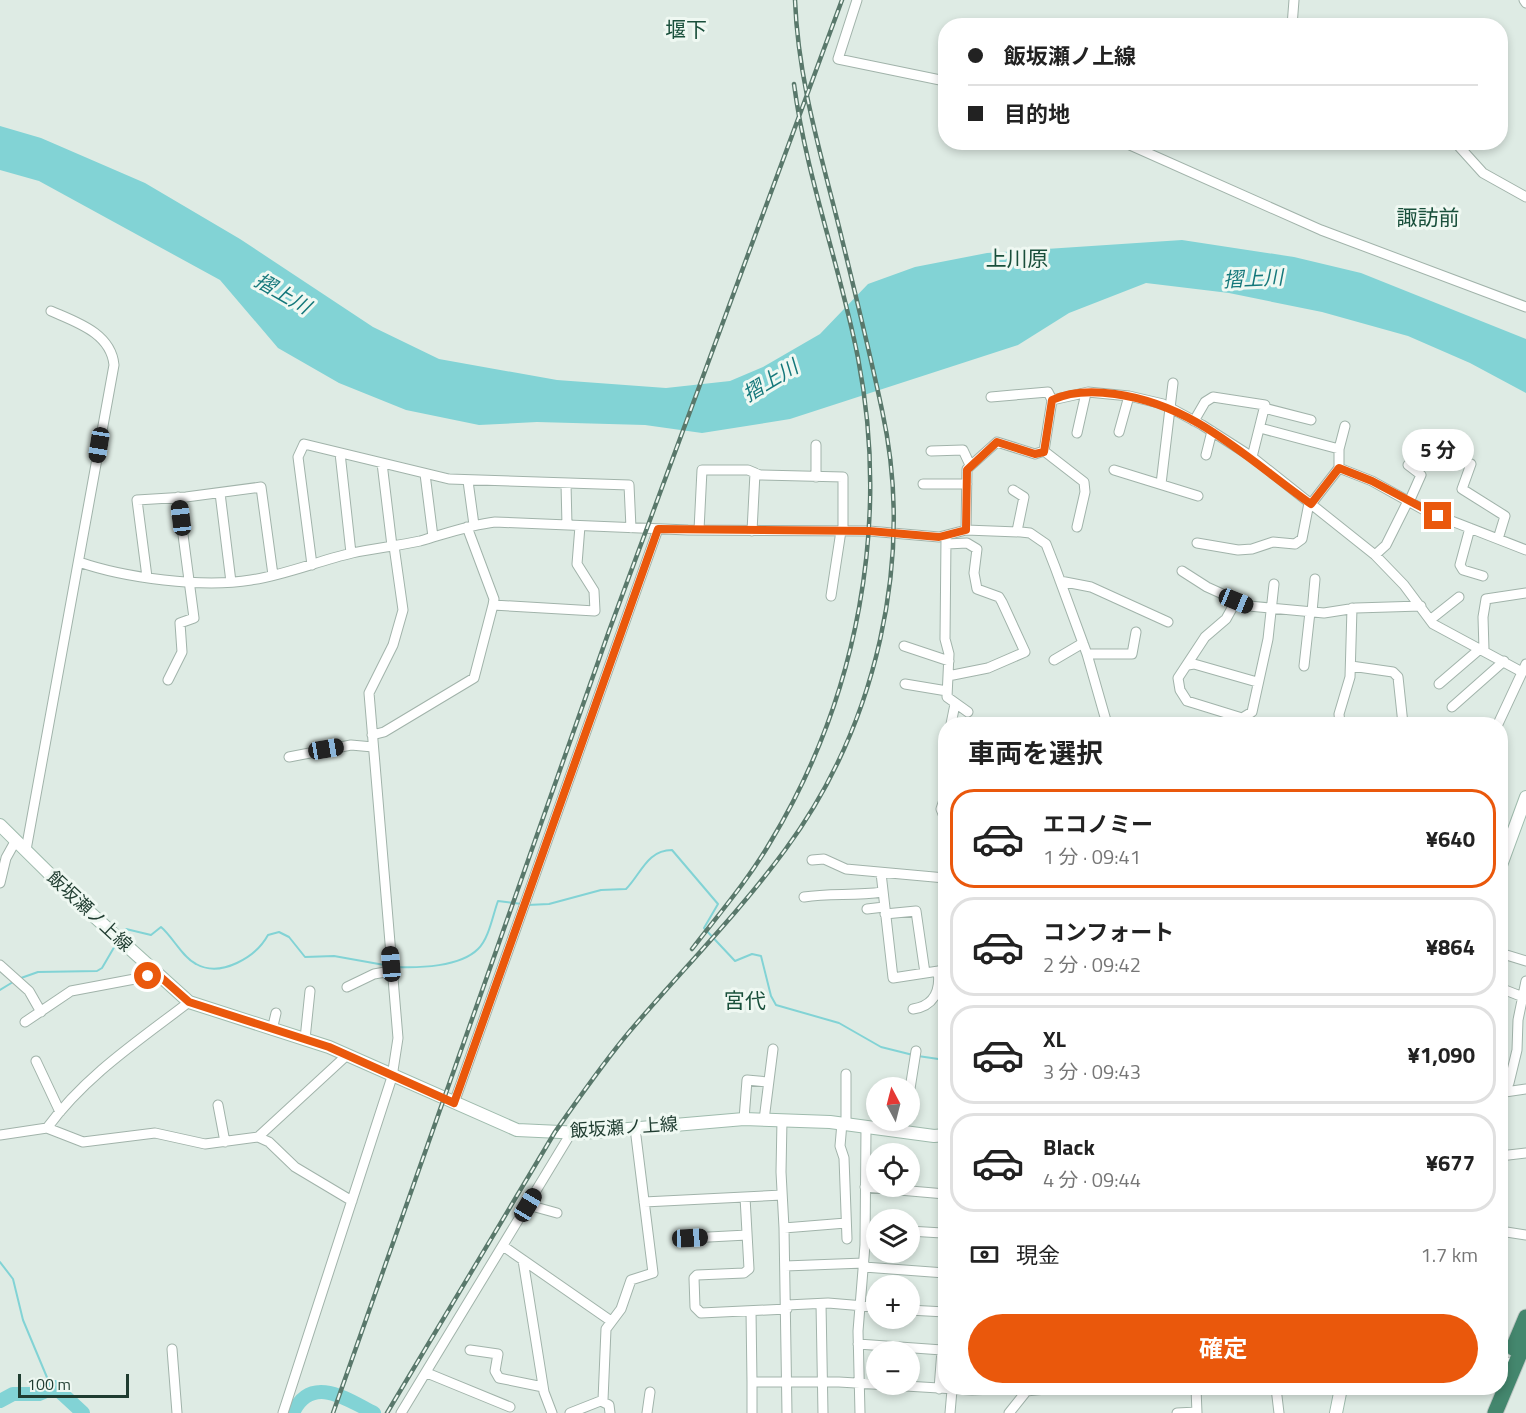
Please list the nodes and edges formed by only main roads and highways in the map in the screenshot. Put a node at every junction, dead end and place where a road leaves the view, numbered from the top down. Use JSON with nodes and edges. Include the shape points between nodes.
{"nodes":[{"id":1,"x":1526,"y":797,"type":"edge"},
{"id":2,"x":0,"y":825,"type":"edge"},
{"id":3,"x":1508,"y":846,"type":"edge"},
{"id":4,"x":866,"y":1128,"type":"edge"},
{"id":5,"x":918,"y":1131,"type":"edge"},
{"id":6,"x":938,"y":1136,"type":"edge"},
{"id":7,"x":1526,"y":1317,"type":"edge"},
{"id":8,"x":1526,"y":1340,"type":"edge"},
{"id":9,"x":1513,"y":1361,"type":"edge"},
{"id":10,"x":1508,"y":1375,"type":"edge"},
{"id":11,"x":1340,"y":1395,"type":"edge"},
{"id":12,"x":1493,"y":1395,"type":"edge"},
{"id":13,"x":1501,"y":1395,"type":"edge"},
{"id":14,"x":1336,"y":1413,"type":"edge"},
{"id":15,"x":1485,"y":1413,"type":"edge"},
{"id":16,"x":1495,"y":1413,"type":"edge"}],
"edges":[{"from":1,"to":3,"type":"main road"},
{"from":2,"to":4,"type":"main road","name":"飯坂瀬ノ上線","via":[[189,1002],[305,1039],[517,1130],[571,1133],[744,1119]]},
{"from":5,"to":6,"type":"main road","name":"飯坂瀬ノ上線"},
{"from":7,"to":9,"type":"highway"},
{"from":8,"to":9,"type":"highway"},
{"from":9,"to":10,"type":"highway"},
{"from":11,"to":14,"type":"main road"},
{"from":12,"to":15,"type":"highway"},
{"from":13,"to":16,"type":"highway"}]}
